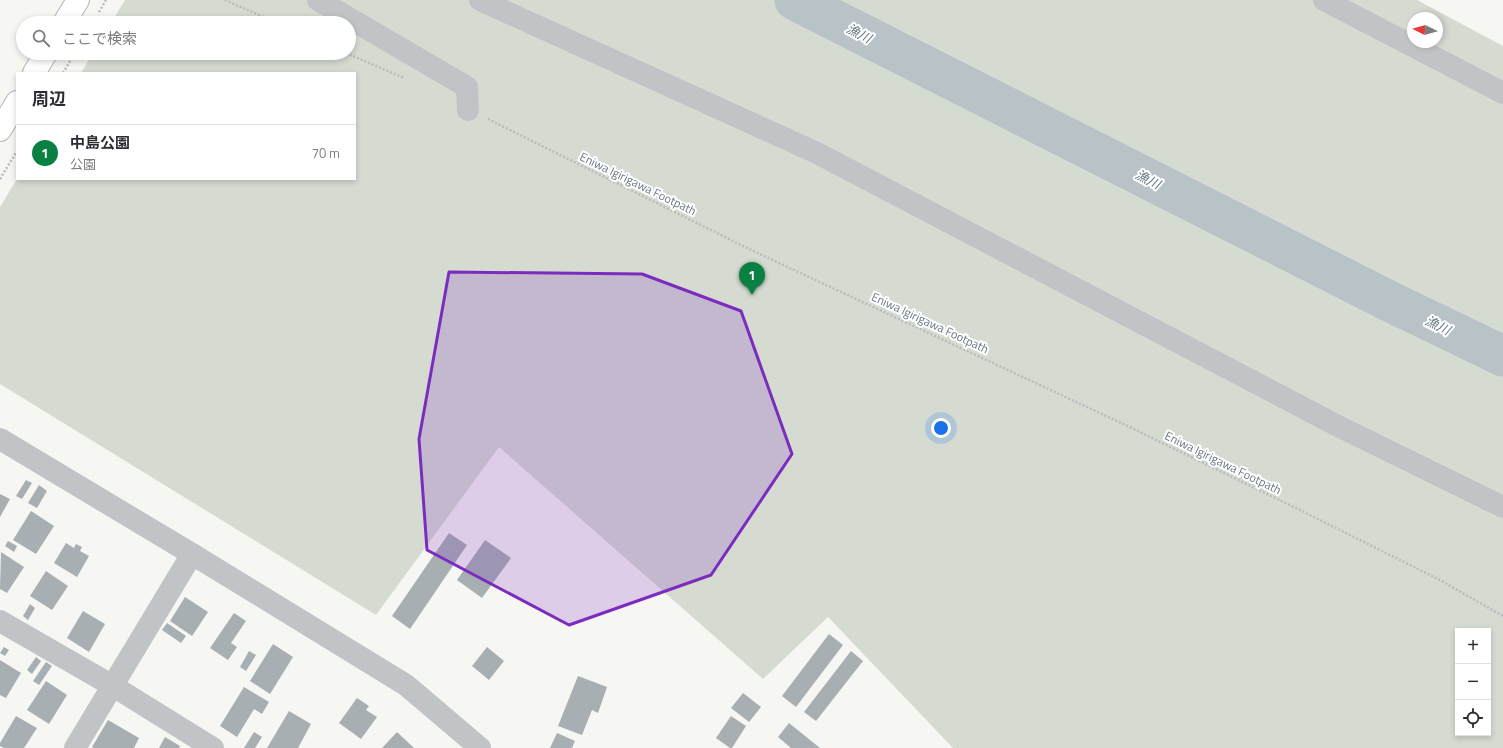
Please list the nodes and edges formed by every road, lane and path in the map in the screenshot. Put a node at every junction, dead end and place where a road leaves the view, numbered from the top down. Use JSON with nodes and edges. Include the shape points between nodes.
{"nodes":[{"id":1,"x":78,"y":0,"type":"edge"},
{"id":2,"x":225,"y":0,"type":"edge"},
{"id":3,"x":318,"y":0,"type":"edge"},
{"id":4,"x":480,"y":0,"type":"edge"},
{"id":5,"x":1324,"y":0,"type":"edge"},
{"id":6,"x":68,"y":16,"type":"edge"},
{"id":7,"x":261,"y":16,"type":"edge"},
{"id":8,"x":345,"y":16,"type":"edge"},
{"id":9,"x":356,"y":22,"type":"edge"},
{"id":10,"x":356,"y":57,"type":"edge"},
{"id":11,"x":42,"y":60,"type":"edge"},
{"id":12,"x":71,"y":60,"type":"edge"},
{"id":13,"x":35,"y":72,"type":"edge"},
{"id":14,"x":64,"y":72,"type":"edge"},
{"id":15,"x":410,"y":81,"type":"dead end"},
{"id":16,"x":1503,"y":93,"type":"edge"},
{"id":17,"x":16,"y":104,"type":"edge"},
{"id":18,"x":468,"y":110,"type":"joint"},
{"id":19,"x":0,"y":130,"type":"edge"},
{"id":20,"x":16,"y":153,"type":"edge"},
{"id":21,"x":0,"y":179,"type":"edge"},
{"id":22,"x":0,"y":439,"type":"edge"},
{"id":23,"x":1503,"y":508,"type":"edge"},
{"id":24,"x":192,"y":554,"type":"junction"},
{"id":25,"x":1503,"y":616,"type":"edge"},
{"id":26,"x":0,"y":621,"type":"edge"},
{"id":27,"x":113,"y":686,"type":"junction"},
{"id":28,"x":75,"y":748,"type":"edge"},
{"id":29,"x":213,"y":748,"type":"edge"},
{"id":30,"x":480,"y":748,"type":"edge"}],
"edges":[{"from":1,"to":6,"type":"main road"},
{"from":2,"to":7,"type":"path"},
{"from":3,"to":8,"type":"street"},
{"from":4,"to":23,"type":"street","via":[[817,153],[1338,426]]},
{"from":5,"to":16,"type":"street"},
{"from":9,"to":18,"type":"street","via":[[467,87]]},
{"from":10,"to":15,"type":"path"},
{"from":11,"to":13,"type":"main road"},
{"from":12,"to":14,"type":"path"},
{"from":17,"to":19,"type":"main road"},
{"from":18,"to":25,"type":"path","name":"Eniwa Igirigawa Footpath","via":[[747,248],[1126,425],[1304,512],[1438,579]]},
{"from":20,"to":21,"type":"path"},
{"from":22,"to":24,"type":"street"},
{"from":24,"to":27,"type":"street"},
{"from":24,"to":30,"type":"street","via":[[406,685]]},
{"from":26,"to":27,"type":"street"},
{"from":27,"to":28,"type":"street"},
{"from":27,"to":29,"type":"street"}]}
